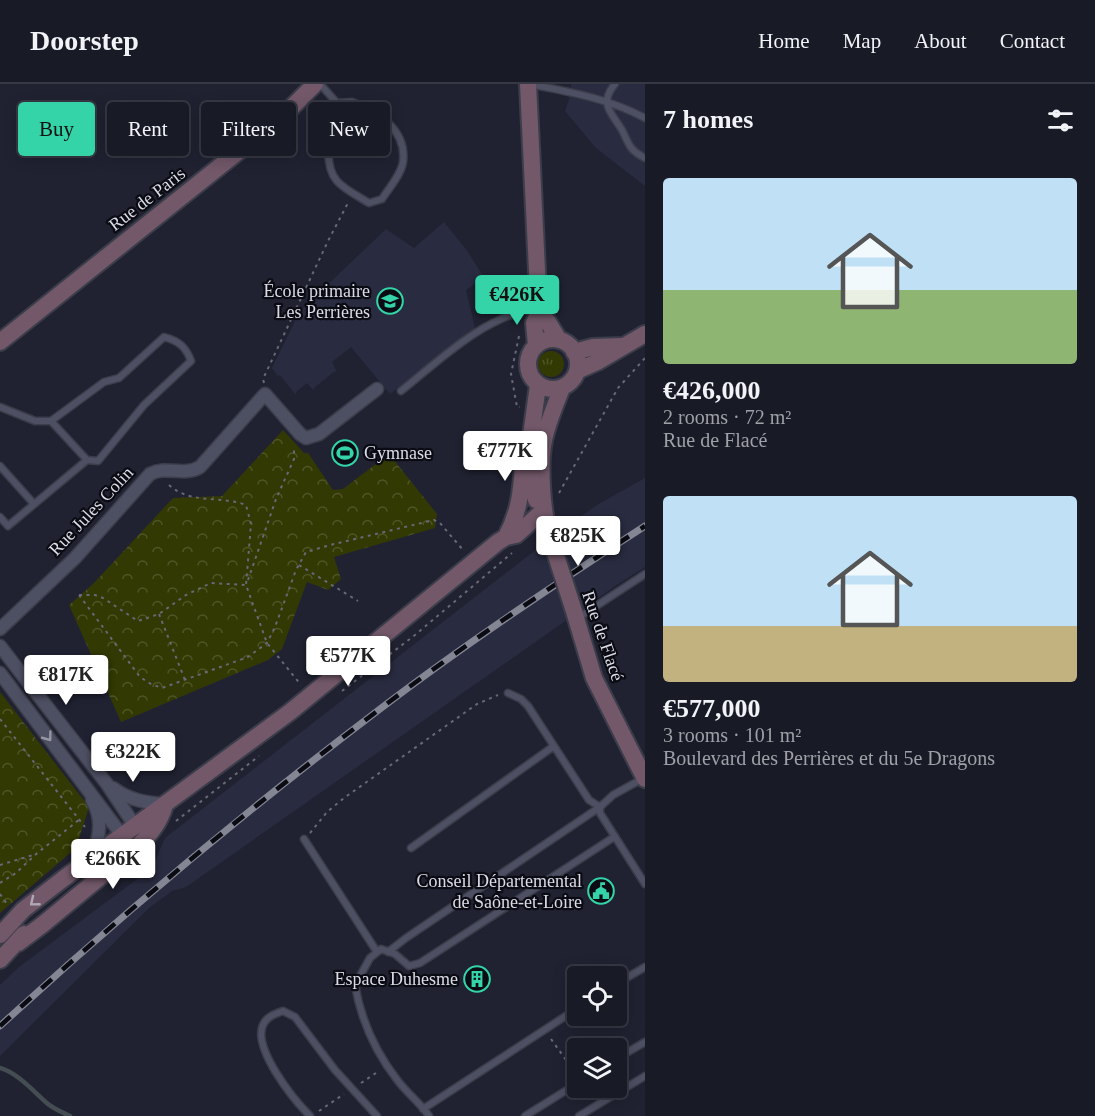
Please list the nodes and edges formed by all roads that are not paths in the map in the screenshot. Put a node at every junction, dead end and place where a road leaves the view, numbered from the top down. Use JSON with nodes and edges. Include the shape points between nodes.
{"nodes":[{"id":1,"x":315,"y":84,"type":"edge"},
{"id":2,"x":320,"y":84,"type":"edge"},
{"id":3,"x":528,"y":84,"type":"edge"},
{"id":4,"x":615,"y":84,"type":"edge"},
{"id":5,"x":607,"y":101,"type":"junction"},
{"id":6,"x":336,"y":102,"type":"edge"},
{"id":7,"x":337,"y":103,"type":"joint"},
{"id":8,"x":645,"y":118,"type":"edge"},
{"id":9,"x":645,"y":158,"type":"edge"},
{"id":10,"x":538,"y":310,"type":"junction"},
{"id":11,"x":645,"y":334,"type":"edge"},
{"id":12,"x":559,"y":340,"type":"junction"},
{"id":13,"x":0,"y":342,"type":"edge"},
{"id":14,"x":536,"y":345,"type":"junction"},
{"id":15,"x":623,"y":346,"type":"junction"},
{"id":16,"x":574,"y":352,"type":"junction"},
{"id":17,"x":577,"y":371,"type":"junction"},
{"id":18,"x":538,"y":385,"type":"junction"},
{"id":19,"x":377,"y":388,"type":"dead end"},
{"id":20,"x":562,"y":388,"type":"junction"},
{"id":21,"x":401,"y":392,"type":"dead end"},
{"id":22,"x":0,"y":408,"type":"edge"},
{"id":23,"x":51,"y":421,"type":"junction"},
{"id":24,"x":531,"y":436,"type":"junction"},
{"id":25,"x":87,"y":460,"type":"junction"},
{"id":26,"x":0,"y":466,"type":"edge"},
{"id":27,"x":34,"y":504,"type":"junction"},
{"id":28,"x":541,"y":512,"type":"junction"},
{"id":29,"x":0,"y":516,"type":"edge"},
{"id":30,"x":506,"y":537,"type":"junction"},
{"id":31,"x":645,"y":574,"type":"edge"},
{"id":32,"x":574,"y":614,"type":"junction"},
{"id":33,"x":0,"y":629,"type":"edge"},
{"id":34,"x":0,"y":646,"type":"edge"},
{"id":35,"x":0,"y":673,"type":"edge"},
{"id":36,"x":508,"y":693,"type":"road end"},
{"id":37,"x":554,"y":746,"type":"junction"},
{"id":38,"x":645,"y":779,"type":"edge"},
{"id":39,"x":81,"y":781,"type":"junction"},
{"id":40,"x":107,"y":784,"type":"junction"},
{"id":41,"x":165,"y":804,"type":"junction"},
{"id":42,"x":600,"y":807,"type":"junction"},
{"id":43,"x":130,"y":837,"type":"junction"},
{"id":44,"x":614,"y":837,"type":"junction"},
{"id":45,"x":304,"y":839,"type":"road end"},
{"id":46,"x":411,"y":848,"type":"dead end"},
{"id":47,"x":91,"y":859,"type":"junction"},
{"id":48,"x":645,"y":884,"type":"edge"},
{"id":49,"x":0,"y":935,"type":"edge"},
{"id":50,"x":377,"y":952,"type":"junction"},
{"id":51,"x":388,"y":952,"type":"junction"},
{"id":52,"x":0,"y":960,"type":"edge"},
{"id":53,"x":645,"y":967,"type":"edge"},
{"id":54,"x":627,"y":978,"type":"edge"},
{"id":55,"x":567,"y":1015,"type":"edge"},
{"id":56,"x":645,"y":1042,"type":"edge"},
{"id":57,"x":627,"y":1053,"type":"edge"},
{"id":58,"x":645,"y":1077,"type":"edge"},
{"id":59,"x":567,"y":1090,"type":"edge"},
{"id":60,"x":423,"y":1108,"type":"junction"},
{"id":61,"x":310,"y":1116,"type":"edge"},
{"id":62,"x":377,"y":1116,"type":"edge"},
{"id":63,"x":429,"y":1116,"type":"edge"},
{"id":64,"x":525,"y":1116,"type":"edge"},
{"id":65,"x":579,"y":1116,"type":"edge"}],
"edges":[{"from":1,"to":13,"type":"main road","name":"Rue de Paris","via":[[288,111]]},
{"from":2,"to":6,"type":"lane"},
{"from":3,"to":5,"type":"lane"},
{"from":3,"to":10,"type":"main road","name":"Rue de Flacé"},
{"from":4,"to":5,"type":"lane"},
{"from":5,"to":8,"type":"lane"},
{"from":5,"to":9,"type":"lane","via":[[608,112],[626,142]]},
{"from":7,"to":7,"type":"lane","via":[[352,102],[372,109],[399,138],[403,163],[382,199],[369,203],[338,182],[330,171],[328,137]]},
{"from":10,"to":12,"type":"main road"},
{"from":10,"to":14,"type":"main road","name":"Rue de Flacé","via":[[534,323]]},
{"from":10,"to":21,"type":"lane","via":[[514,312],[469,337]]},
{"from":11,"to":15,"type":"main road"},
{"from":12,"to":14,"type":"main road"},
{"from":12,"to":16,"type":"main road"},
{"from":14,"to":18,"type":"main road","name":"Rue de Flacé","via":[[528,366]]},
{"from":15,"to":16,"type":"main road"},
{"from":15,"to":17,"type":"main road"},
{"from":16,"to":17,"type":"main road"},
{"from":17,"to":20,"type":"main road","name":"Rue de Flacé"},
{"from":18,"to":20,"type":"main road"},
{"from":18,"to":24,"type":"main road","name":"Rue de Flacé"},
{"from":19,"to":33,"type":"street","name":"Rue Jules Colin","via":[[306,438],[265,394],[200,467],[192,472],[155,471],[143,480],[75,558]]},
{"from":20,"to":28,"type":"main road","name":"Rue de Flacé","via":[[544,442]]},
{"from":22,"to":23,"type":"lane","via":[[35,421]]},
{"from":23,"to":25,"type":"lane"},
{"from":23,"to":25,"type":"lane","via":[[104,382],[119,378],[164,337],[177,340],[191,361],[144,405],[98,461]]},
{"from":24,"to":28,"type":"main road","name":"Rue de Flacé","via":[[531,475]]},
{"from":24,"to":30,"type":"main road","name":"Rue de Flacé","via":[[523,466],[521,499]]},
{"from":25,"to":27,"type":"lane"},
{"from":26,"to":27,"type":"lane"},
{"from":27,"to":29,"type":"lane","via":[[8,526]]},
{"from":28,"to":30,"type":"main road","via":[[516,536]]},
{"from":28,"to":32,"type":"main road","name":"Rue de Flacé","bridge":true},
{"from":30,"to":41,"type":"main road","via":[[310,696]]},
{"from":31,"to":32,"type":"lane"},
{"from":32,"to":38,"type":"main road","name":"Rue de Flacé","via":[[594,678]]},
{"from":34,"to":40,"type":"street"},
{"from":35,"to":39,"type":"street","one_way":true},
{"from":36,"to":37,"type":"lane","via":[[528,706]]},
{"from":37,"to":42,"type":"lane","via":[[589,800]]},
{"from":37,"to":46,"type":"lane"},
{"from":38,"to":42,"type":"lane","via":[[613,795]]},
{"from":39,"to":43,"type":"street"},
{"from":39,"to":47,"type":"street","via":[[96,805],[100,826],[99,842]]},
{"from":40,"to":41,"type":"street","via":[[129,798]]},
{"from":40,"to":43,"type":"street"},
{"from":41,"to":43,"type":"main road"},
{"from":41,"to":43,"type":"main road","via":[[152,832]]},
{"from":42,"to":44,"type":"lane"},
{"from":42,"to":51,"type":"lane"},
{"from":43,"to":47,"type":"main road"},
{"from":43,"to":52,"type":"main road","via":[[51,918]]},
{"from":44,"to":48,"type":"lane"},
{"from":44,"to":51,"type":"lane","via":[[420,963],[409,966]]},
{"from":45,"to":50,"type":"lane"},
{"from":47,"to":49,"type":"main road","one_way":true,"via":[[23,910]]},
{"from":50,"to":51,"type":"lane"},
{"from":50,"to":60,"type":"lane","via":[[355,985],[359,1010],[378,1051]]},
{"from":53,"to":54,"type":"lane"},
{"from":55,"to":60,"type":"lane"},
{"from":56,"to":57,"type":"lane"},
{"from":58,"to":65,"type":"lane"},
{"from":59,"to":64,"type":"lane"},
{"from":60,"to":63,"type":"lane"},
{"from":61,"to":62,"type":"lane","via":[[281,1082],[261,1040],[263,1024],[271,1015],[283,1011],[295,1017],[335,1070]]}]}
